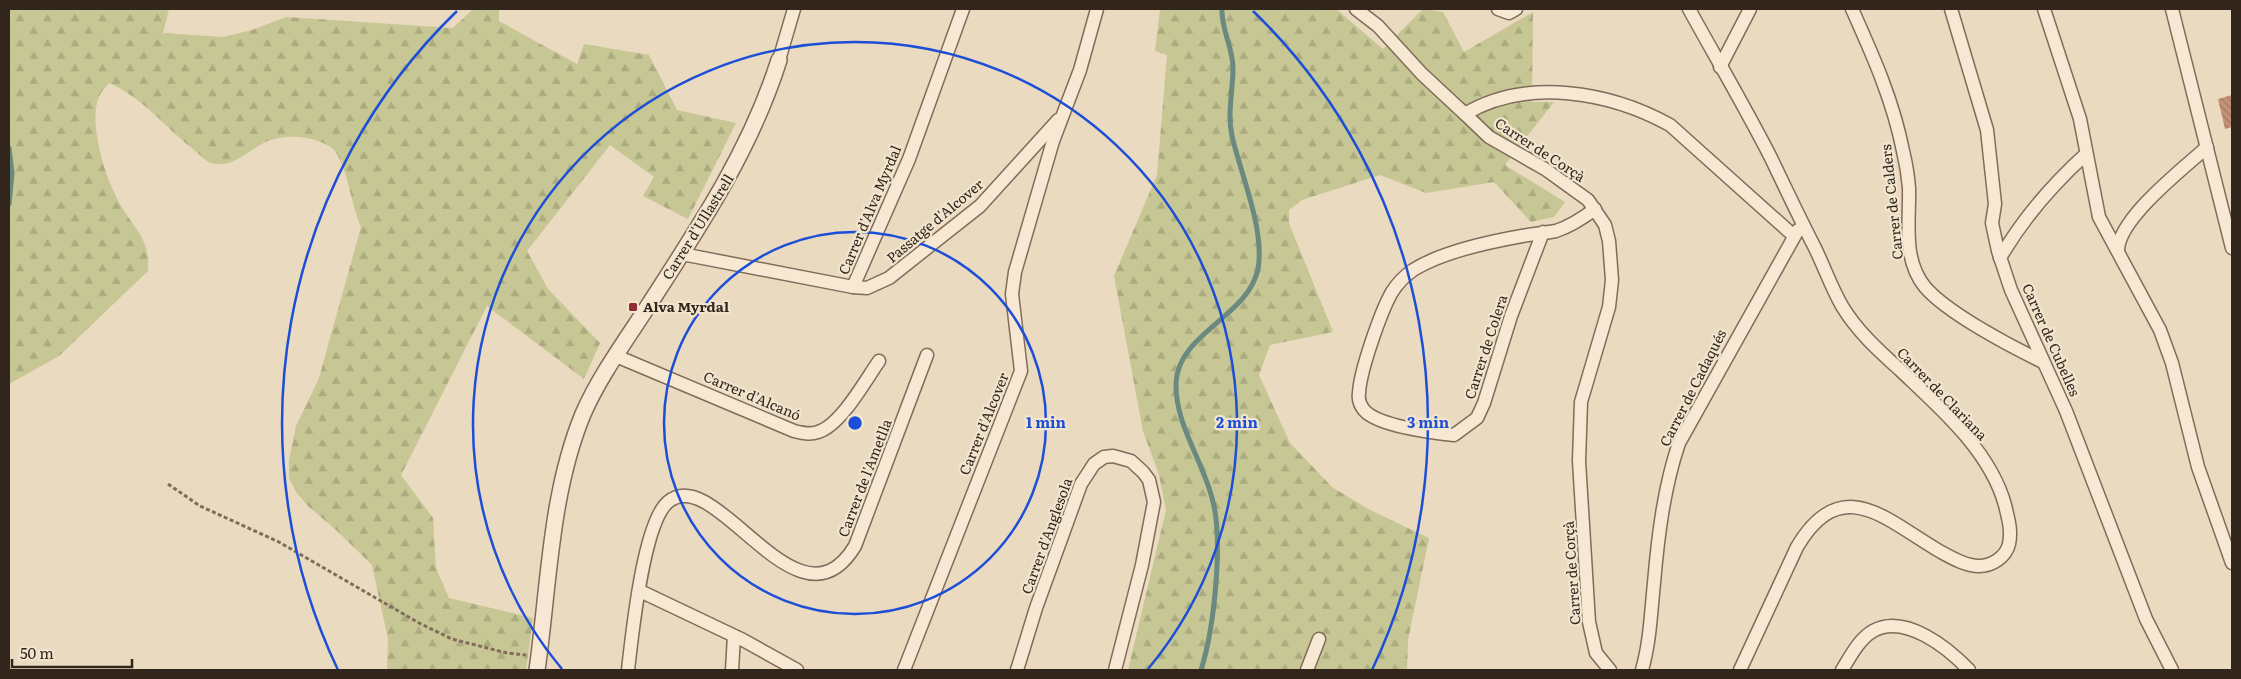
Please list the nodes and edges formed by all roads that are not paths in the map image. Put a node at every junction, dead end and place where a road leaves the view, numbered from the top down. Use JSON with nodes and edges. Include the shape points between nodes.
{"nodes":[{"id":1,"x":794,"y":9,"type":"edge"},
{"id":2,"x":963,"y":9,"type":"edge"},
{"id":3,"x":1097,"y":9,"type":"edge"},
{"id":4,"x":1356,"y":9,"type":"edge"},
{"id":5,"x":1498,"y":9,"type":"edge"},
{"id":6,"x":1516,"y":9,"type":"edge"},
{"id":7,"x":1689,"y":9,"type":"edge"},
{"id":8,"x":1750,"y":9,"type":"edge"},
{"id":9,"x":1852,"y":9,"type":"edge"},
{"id":10,"x":1951,"y":9,"type":"edge"},
{"id":11,"x":2044,"y":9,"type":"edge"},
{"id":12,"x":2172,"y":9,"type":"edge"},
{"id":13,"x":779,"y":60,"type":"joint"},
{"id":14,"x":1720,"y":67,"type":"junction"},
{"id":15,"x":1064,"y":113,"type":"junction"},
{"id":16,"x":1465,"y":114,"type":"junction"},
{"id":17,"x":2206,"y":147,"type":"junction"},
{"id":18,"x":2086,"y":154,"type":"junction"},
{"id":19,"x":1595,"y":209,"type":"junction"},
{"id":20,"x":1802,"y":223,"type":"junction"},
{"id":21,"x":1543,"y":232,"type":"junction"},
{"id":22,"x":1794,"y":236,"type":"junction"},
{"id":23,"x":2232,"y":248,"type":"edge"},
{"id":24,"x":2118,"y":250,"type":"junction"},
{"id":25,"x":682,"y":254,"type":"junction"},
{"id":26,"x":2000,"y":258,"type":"junction"},
{"id":27,"x":853,"y":287,"type":"junction"},
{"id":28,"x":927,"y":355,"type":"dead end"},
{"id":29,"x":616,"y":356,"type":"junction"},
{"id":30,"x":879,"y":362,"type":"dead end"},
{"id":31,"x":2044,"y":362,"type":"junction"},
{"id":32,"x":2232,"y":563,"type":"edge"},
{"id":33,"x":640,"y":591,"type":"junction"},
{"id":34,"x":734,"y":636,"type":"junction"},
{"id":35,"x":1319,"y":639,"type":"dead end"},
{"id":36,"x":538,"y":663,"type":"edge"},
{"id":37,"x":628,"y":670,"type":"edge"},
{"id":38,"x":732,"y":670,"type":"edge"},
{"id":39,"x":797,"y":670,"type":"edge"},
{"id":40,"x":904,"y":670,"type":"edge"},
{"id":41,"x":1017,"y":670,"type":"edge"},
{"id":42,"x":1115,"y":670,"type":"edge"},
{"id":43,"x":1308,"y":670,"type":"edge"},
{"id":44,"x":1610,"y":670,"type":"edge"},
{"id":45,"x":1642,"y":670,"type":"edge"},
{"id":46,"x":1740,"y":670,"type":"edge"},
{"id":47,"x":1842,"y":670,"type":"edge"},
{"id":48,"x":1969,"y":670,"type":"edge"},
{"id":49,"x":2172,"y":670,"type":"edge"}],
"edges":[{"from":1,"to":13,"type":"street","name":"Carrer d'Ullastrell"},
{"from":2,"to":27,"type":"street","name":"Carrer d'Alva Myrdal","via":[[909,160]]},
{"from":3,"to":15,"type":"street","name":"Carrer d'Alcover"},
{"from":4,"to":16,"type":"street","via":[[1378,26],[1429,82]]},
{"from":5,"to":6,"type":"street","via":[[1509,12]]},
{"from":7,"to":14,"type":"street","name":"Carrer de Clariana"},
{"from":8,"to":14,"type":"street"},
{"from":9,"to":31,"type":"street","name":"Carrer de Calders","via":[[1877,62],[1894,109],[1908,179],[1910,252],[1925,287],[1956,312],[2015,349]]},
{"from":10,"to":26,"type":"street","name":"Carrer de Cubelles","via":[[1987,130],[1995,204],[1992,223]]},
{"from":11,"to":18,"type":"street","via":[[2074,96]]},
{"from":12,"to":17,"type":"street"},
{"from":13,"to":25,"type":"street","name":"Carrer d'Ullastrell","via":[[766,102],[739,159]]},
{"from":14,"to":20,"type":"street","name":"Carrer de Clariana","via":[[1770,156]]},
{"from":15,"to":27,"type":"street","name":"Passatge d'Alcover","via":[[980,206],[889,278],[867,288]]},
{"from":15,"to":40,"type":"street","name":"Carrer d'Alcover","via":[[1050,149],[1015,272],[1012,294],[1022,371]]},
{"from":16,"to":19,"type":"street","name":"Carrer de Corçà","via":[[1489,137],[1570,186]]},
{"from":16,"to":22,"type":"street","name":"Carrer de Corçà","via":[[1510,95],[1551,92],[1593,97],[1652,115],[1670,125]]},
{"from":17,"to":23,"type":"street"},
{"from":17,"to":24,"type":"street","via":[[2145,203],[2124,230],[2118,241]]},
{"from":18,"to":24,"type":"street","via":[[2099,217]]},
{"from":18,"to":26,"type":"street","via":[[2017,228]]},
{"from":19,"to":21,"type":"street","name":"Carrer de Colera","via":[[1576,222]]},
{"from":19,"to":44,"type":"street","name":"Carrer de Corçà","via":[[1610,241],[1612,280],[1608,307],[1581,402],[1579,462],[1589,622],[1596,653]]},
{"from":20,"to":22,"type":"street","name":"Carrer de Cadaqués"},
{"from":20,"to":46,"type":"street","name":"Carrer de Clariana","via":[[1843,307],[1856,326],[1876,350],[1964,435],[1986,462],[2003,498],[2010,522],[2010,538],[2008,550],[2000,559],[1978,566],[1948,556],[1870,510],[1854,506],[1836,508],[1813,524],[1797,547]]},
{"from":21,"to":21,"type":"street","name":"Carrer de Colera","via":[[1477,418],[1454,435],[1393,424],[1365,412],[1359,403],[1364,369],[1392,292],[1404,278],[1429,262],[1492,241]]},
{"from":22,"to":45,"type":"street","name":"Carrer de Cadaqués","via":[[1678,443],[1670,470]]},
{"from":24,"to":32,"type":"street","via":[[2160,330],[2172,363],[2198,467]]},
{"from":25,"to":27,"type":"street","name":"Carrer d'Alva Myrdal"},
{"from":25,"to":29,"type":"street","name":"Carrer d'Ullastrell"},
{"from":26,"to":31,"type":"street","name":"Carrer de Cubelles"},
{"from":28,"to":33,"type":"street","name":"Carrer de l'Ametlla","via":[[855,546],[840,565],[820,574],[800,571],[714,508],[690,496],[682,496],[668,502],[657,518]]},
{"from":29,"to":30,"type":"street","name":"Carrer d'Alcanó","via":[[794,431],[809,434],[827,428],[837,419]]},
{"from":29,"to":36,"type":"street","name":"Carrer d'Ullastrell","via":[[584,413],[564,473]]},
{"from":31,"to":49,"type":"street","name":"Carrer de Cubelles","via":[[2146,619]]},
{"from":33,"to":34,"type":"street"},
{"from":33,"to":37,"type":"street","name":"Carrer de l'Ametlla"},
{"from":34,"to":38,"type":"street"},
{"from":34,"to":39,"type":"street"},
{"from":35,"to":43,"type":"street"},
{"from":41,"to":42,"type":"street","name":"Carrer d'Anglesola","via":[[1080,484],[1094,464],[1104,457],[1113,456],[1131,461],[1144,472],[1154,502],[1142,565]]},
{"from":47,"to":48,"type":"street","via":[[1863,639],[1884,627],[1895,626],[1927,638],[1951,653]]}]}
